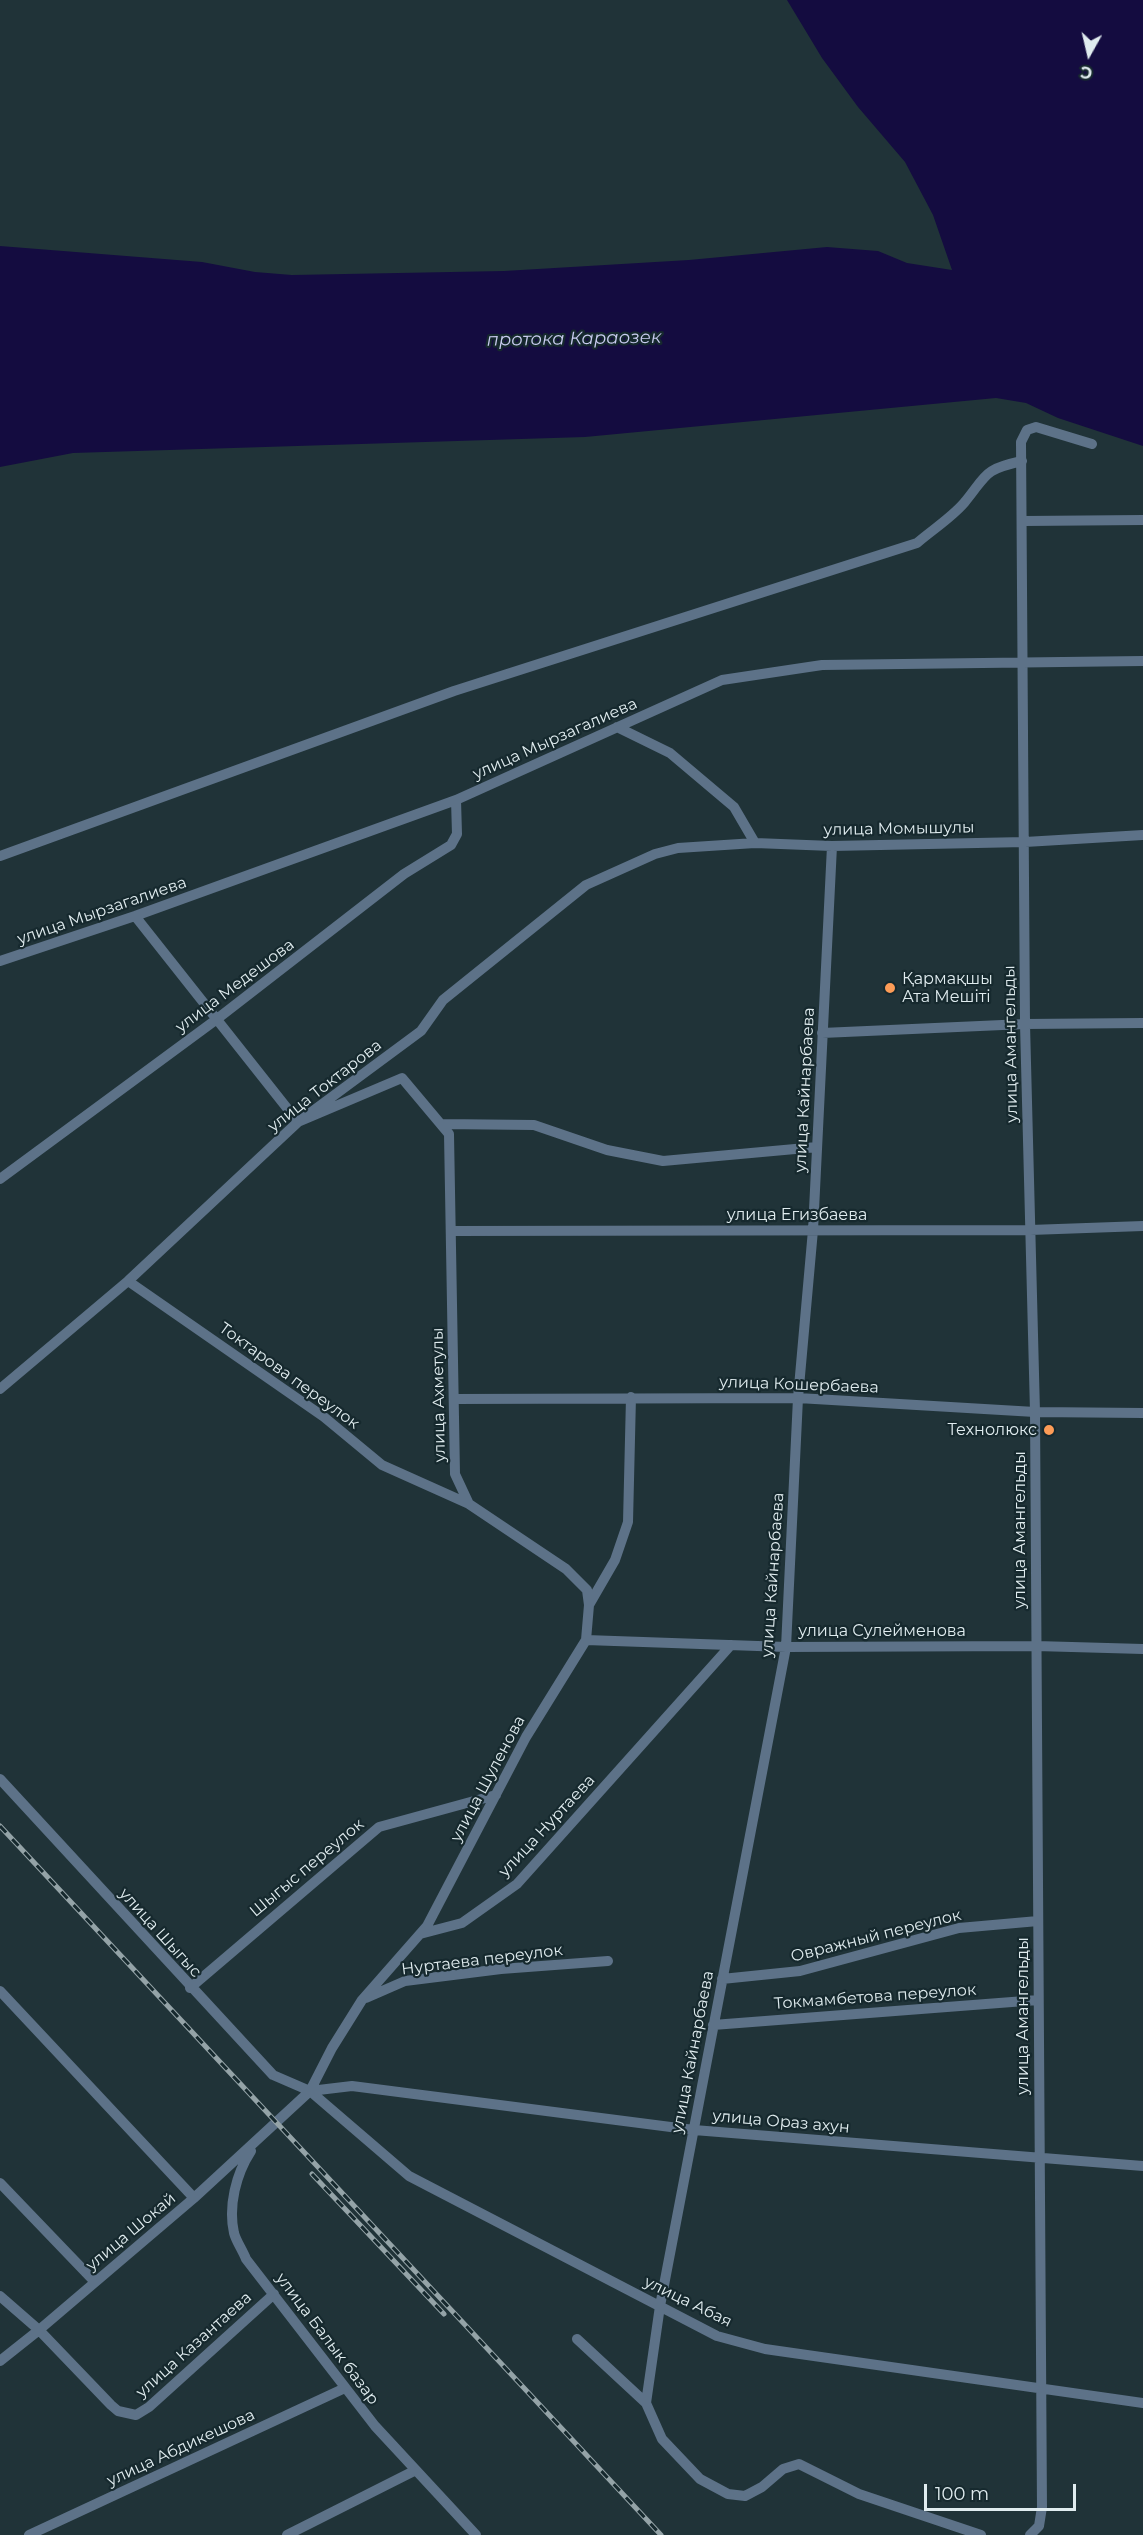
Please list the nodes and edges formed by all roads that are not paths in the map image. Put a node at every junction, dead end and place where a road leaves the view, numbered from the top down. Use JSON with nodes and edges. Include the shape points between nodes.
{"nodes":[{"id":1,"x":1092,"y":444,"type":"dead end"},
{"id":2,"x":1022,"y":461,"type":"junction"},
{"id":3,"x":1023,"y":520,"type":"junction"},
{"id":4,"x":1143,"y":520,"type":"edge"},
{"id":5,"x":1143,"y":661,"type":"edge"},
{"id":6,"x":1024,"y":663,"type":"junction"},
{"id":7,"x":616,"y":727,"type":"junction"},
{"id":8,"x":456,"y":800,"type":"junction"},
{"id":9,"x":1143,"y":835,"type":"edge"},
{"id":10,"x":1025,"y":842,"type":"junction"},
{"id":11,"x":755,"y":843,"type":"junction"},
{"id":12,"x":832,"y":846,"type":"junction"},
{"id":13,"x":656,"y":854,"type":"joint"},
{"id":14,"x":0,"y":856,"type":"edge"},
{"id":15,"x":135,"y":916,"type":"junction"},
{"id":16,"x":0,"y":961,"type":"edge"},
{"id":17,"x":218,"y":1019,"type":"junction"},
{"id":18,"x":1143,"y":1023,"type":"edge"},
{"id":19,"x":1025,"y":1024,"type":"junction"},
{"id":20,"x":822,"y":1033,"type":"junction"},
{"id":21,"x":298,"y":1122,"type":"junction"},
{"id":22,"x":441,"y":1124,"type":"junction"},
{"id":23,"x":817,"y":1147,"type":"junction"},
{"id":24,"x":0,"y":1179,"type":"edge"},
{"id":25,"x":1143,"y":1226,"type":"edge"},
{"id":26,"x":813,"y":1230,"type":"junction"},
{"id":27,"x":1030,"y":1230,"type":"junction"},
{"id":28,"x":451,"y":1231,"type":"junction"},
{"id":29,"x":128,"y":1281,"type":"junction"},
{"id":30,"x":0,"y":1389,"type":"edge"},
{"id":31,"x":631,"y":1397,"type":"junction"},
{"id":32,"x":798,"y":1398,"type":"junction"},
{"id":33,"x":454,"y":1399,"type":"junction"},
{"id":34,"x":1035,"y":1412,"type":"junction"},
{"id":35,"x":1143,"y":1413,"type":"edge"},
{"id":36,"x":469,"y":1504,"type":"junction"},
{"id":37,"x":589,"y":1605,"type":"junction"},
{"id":38,"x":586,"y":1640,"type":"junction"},
{"id":39,"x":731,"y":1645,"type":"junction"},
{"id":40,"x":1036,"y":1646,"type":"junction"},
{"id":41,"x":786,"y":1647,"type":"junction"},
{"id":42,"x":1143,"y":1649,"type":"edge"},
{"id":43,"x":0,"y":1779,"type":"edge"},
{"id":44,"x":496,"y":1795,"type":"junction"},
{"id":45,"x":1038,"y":1921,"type":"junction"},
{"id":46,"x":420,"y":1934,"type":"junction"},
{"id":47,"x":608,"y":1961,"type":"dead end"},
{"id":48,"x":722,"y":1979,"type":"junction"},
{"id":49,"x":190,"y":1988,"type":"junction"},
{"id":50,"x":0,"y":1991,"type":"edge"},
{"id":51,"x":362,"y":2000,"type":"junction"},
{"id":52,"x":1038,"y":2000,"type":"junction"},
{"id":53,"x":713,"y":2025,"type":"junction"},
{"id":54,"x":310,"y":2091,"type":"junction"},
{"id":55,"x":694,"y":2130,"type":"junction"},
{"id":56,"x":262,"y":2135,"type":"junction"},
{"id":57,"x":1039,"y":2159,"type":"junction"},
{"id":58,"x":1143,"y":2166,"type":"edge"},
{"id":59,"x":0,"y":2183,"type":"edge"},
{"id":60,"x":194,"y":2198,"type":"junction"},
{"id":61,"x":95,"y":2282,"type":"junction"},
{"id":62,"x":274,"y":2294,"type":"junction"},
{"id":63,"x":0,"y":2296,"type":"edge"},
{"id":64,"x":660,"y":2307,"type":"junction"},
{"id":65,"x":39,"y":2330,"type":"junction"},
{"id":66,"x":577,"y":2339,"type":"dead end"},
{"id":67,"x":0,"y":2361,"type":"edge"},
{"id":68,"x":345,"y":2388,"type":"junction"},
{"id":69,"x":1041,"y":2389,"type":"junction"},
{"id":70,"x":646,"y":2403,"type":"junction"},
{"id":71,"x":1143,"y":2403,"type":"edge"},
{"id":72,"x":416,"y":2470,"type":"junction"},
{"id":73,"x":29,"y":2535,"type":"edge"},
{"id":74,"x":287,"y":2535,"type":"edge"},
{"id":75,"x":476,"y":2535,"type":"edge"},
{"id":76,"x":981,"y":2535,"type":"edge"},
{"id":77,"x":1030,"y":2535,"type":"edge"}],
"edges":[{"from":1,"to":2,"type":"street","name":"улица Амангельды","via":[[1036,427],[1027,430],[1021,442]]},
{"from":2,"to":3,"type":"street","name":"улица Амангельды"},
{"from":2,"to":14,"type":"street","via":[[984,474],[963,504],[917,543],[454,691]]},
{"from":3,"to":4,"type":"street"},
{"from":3,"to":6,"type":"street","name":"улица Амангельды"},
{"from":5,"to":6,"type":"street","name":"улица Мырзагалиева"},
{"from":6,"to":7,"type":"street","name":"улица Мырзагалиева","via":[[822,666],[722,680]]},
{"from":6,"to":10,"type":"street","name":"улица Амангельды"},
{"from":7,"to":8,"type":"street","name":"улица Мырзагалиева"},
{"from":7,"to":11,"type":"street","via":[[670,753],[734,807]]},
{"from":8,"to":15,"type":"street","name":"улица Мырзагалиева"},
{"from":8,"to":17,"type":"street","name":"улица Медешова","via":[[457,834],[451,845],[404,874]]},
{"from":9,"to":10,"type":"street","name":"улица Момышулы"},
{"from":10,"to":12,"type":"street","name":"улица Момышулы"},
{"from":10,"to":19,"type":"street","name":"улица Амангельды"},
{"from":11,"to":12,"type":"street","name":"улица Момышулы"},
{"from":11,"to":13,"type":"street","name":"улица Момышулы","via":[[678,848]]},
{"from":12,"to":20,"type":"street","name":"улица Кайнарбаева"},
{"from":13,"to":21,"type":"street","name":"улица Токтарова","via":[[586,885],[443,1000],[421,1031]]},
{"from":15,"to":16,"type":"street","name":"улица Мырзагалиева"},
{"from":15,"to":17,"type":"street"},
{"from":17,"to":21,"type":"street"},
{"from":17,"to":24,"type":"street","name":"улица Медешова"},
{"from":18,"to":19,"type":"street"},
{"from":19,"to":20,"type":"street"},
{"from":19,"to":27,"type":"street","name":"улица Амангельды"},
{"from":20,"to":23,"type":"street","name":"улица Кайнарбаева"},
{"from":21,"to":22,"type":"street","name":"улица Ахметулы","via":[[402,1078]]},
{"from":21,"to":29,"type":"street","name":"улица Токтарова"},
{"from":22,"to":23,"type":"street","via":[[534,1125],[607,1150],[663,1161]]},
{"from":22,"to":28,"type":"street","name":"улица Ахметулы","via":[[449,1134]]},
{"from":23,"to":26,"type":"street","name":"улица Кайнарбаева"},
{"from":25,"to":27,"type":"street","name":"улица Егизбаева"},
{"from":26,"to":27,"type":"street","name":"улица Егизбаева"},
{"from":26,"to":28,"type":"street","name":"улица Егизбаева"},
{"from":26,"to":32,"type":"street","name":"улица Кайнарбаева"},
{"from":27,"to":34,"type":"street","name":"улица Амангельды"},
{"from":28,"to":33,"type":"street","name":"улица Ахметулы"},
{"from":29,"to":30,"type":"street","name":"улица Токтарова"},
{"from":29,"to":36,"type":"street","name":"Токтарова переулок","via":[[324,1417],[382,1465]]},
{"from":31,"to":32,"type":"street","name":"улица Кошербаева"},
{"from":31,"to":33,"type":"street","name":"улица Кошербаева"},
{"from":31,"to":37,"type":"street","via":[[628,1522],[615,1560]]},
{"from":32,"to":34,"type":"street","name":"улица Кошербаева"},
{"from":32,"to":41,"type":"street","name":"улица Кайнарбаева"},
{"from":33,"to":36,"type":"street","name":"улица Ахметулы","via":[[455,1474]]},
{"from":34,"to":35,"type":"street","name":"улица Кошербаева"},
{"from":34,"to":40,"type":"street","name":"улица Амангельды"},
{"from":36,"to":37,"type":"street","via":[[566,1569],[587,1590]]},
{"from":37,"to":38,"type":"street"},
{"from":38,"to":39,"type":"street","name":"улица Сулейменова"},
{"from":38,"to":44,"type":"street","name":"улица Шуленова","via":[[526,1737]]},
{"from":39,"to":41,"type":"street","name":"улица Сулейменова"},
{"from":39,"to":46,"type":"street","name":"улица Нуртаева","via":[[517,1884],[462,1923]]},
{"from":40,"to":41,"type":"street","name":"улица Сулейменова"},
{"from":40,"to":42,"type":"street","name":"улица Сулейменова"},
{"from":40,"to":45,"type":"street","name":"улица Амангельды"},
{"from":41,"to":48,"type":"street","name":"улица Кайнарбаева"},
{"from":43,"to":49,"type":"street","name":"улица Шыгыс"},
{"from":44,"to":46,"type":"street","name":"улица Шуленова"},
{"from":44,"to":49,"type":"street","name":"Шыгыс переулок","via":[[379,1827]]},
{"from":45,"to":48,"type":"street","name":"Овражный переулок","via":[[958,1928],[800,1971]]},
{"from":45,"to":52,"type":"street","name":"улица Амангельды"},
{"from":46,"to":51,"type":"street"},
{"from":47,"to":51,"type":"street","name":"Нуртаева переулок","via":[[405,1981]]},
{"from":48,"to":53,"type":"street","name":"улица Кайнарбаева"},
{"from":49,"to":54,"type":"street","name":"улица Шыгыс","via":[[273,2075]]},
{"from":50,"to":60,"type":"street"},
{"from":51,"to":54,"type":"street"},
{"from":52,"to":53,"type":"street","name":"Токмамбетова переулок"},
{"from":52,"to":57,"type":"street","name":"улица Амангельды"},
{"from":53,"to":55,"type":"street","name":"улица Кайнарбаева"},
{"from":54,"to":55,"type":"street","name":"улица Ораз ахун","via":[[352,2086]]},
{"from":54,"to":56,"type":"street","name":"улица Шокай"},
{"from":54,"to":64,"type":"street","name":"улица Абая","via":[[409,2176]]},
{"from":55,"to":57,"type":"street","name":"улица Ораз ахун"},
{"from":55,"to":64,"type":"street","name":"улица Кайнарбаева"},
{"from":56,"to":60,"type":"street","name":"улица Шокай"},
{"from":56,"to":62,"type":"street","name":"улица Балык базар","via":[[243,2163],[234,2190],[234,2233],[246,2259]]},
{"from":57,"to":58,"type":"street","name":"улица Ораз ахун"},
{"from":57,"to":69,"type":"street","name":"улица Амангельды"},
{"from":59,"to":61,"type":"street"},
{"from":60,"to":61,"type":"street","name":"улица Шокай"},
{"from":61,"to":65,"type":"street","name":"улица Шокай"},
{"from":62,"to":65,"type":"street","name":"улица Казантаева","via":[[136,2415],[111,2405]]},
{"from":62,"to":68,"type":"street","name":"улица Балык базар"},
{"from":63,"to":65,"type":"street","name":"улица Казантаева"},
{"from":64,"to":69,"type":"street","name":"улица Абая","via":[[717,2336],[765,2349]]},
{"from":64,"to":70,"type":"street","name":"улица Кайнарбаева"},
{"from":65,"to":67,"type":"street","name":"улица Шокай"},
{"from":66,"to":70,"type":"street"},
{"from":68,"to":72,"type":"street","name":"улица Балык базар"},
{"from":68,"to":73,"type":"street","name":"улица Абдикешова"},
{"from":69,"to":71,"type":"street","name":"улица Абая"},
{"from":69,"to":77,"type":"street","name":"улица Амангельды","via":[[1042,2507],[1039,2526]]},
{"from":70,"to":76,"type":"street","via":[[662,2439],[700,2479],[728,2494],[745,2496],[783,2469],[799,2464],[859,2494]]},
{"from":72,"to":74,"type":"street"},
{"from":72,"to":75,"type":"street","name":"улица Балык базар"}]}
